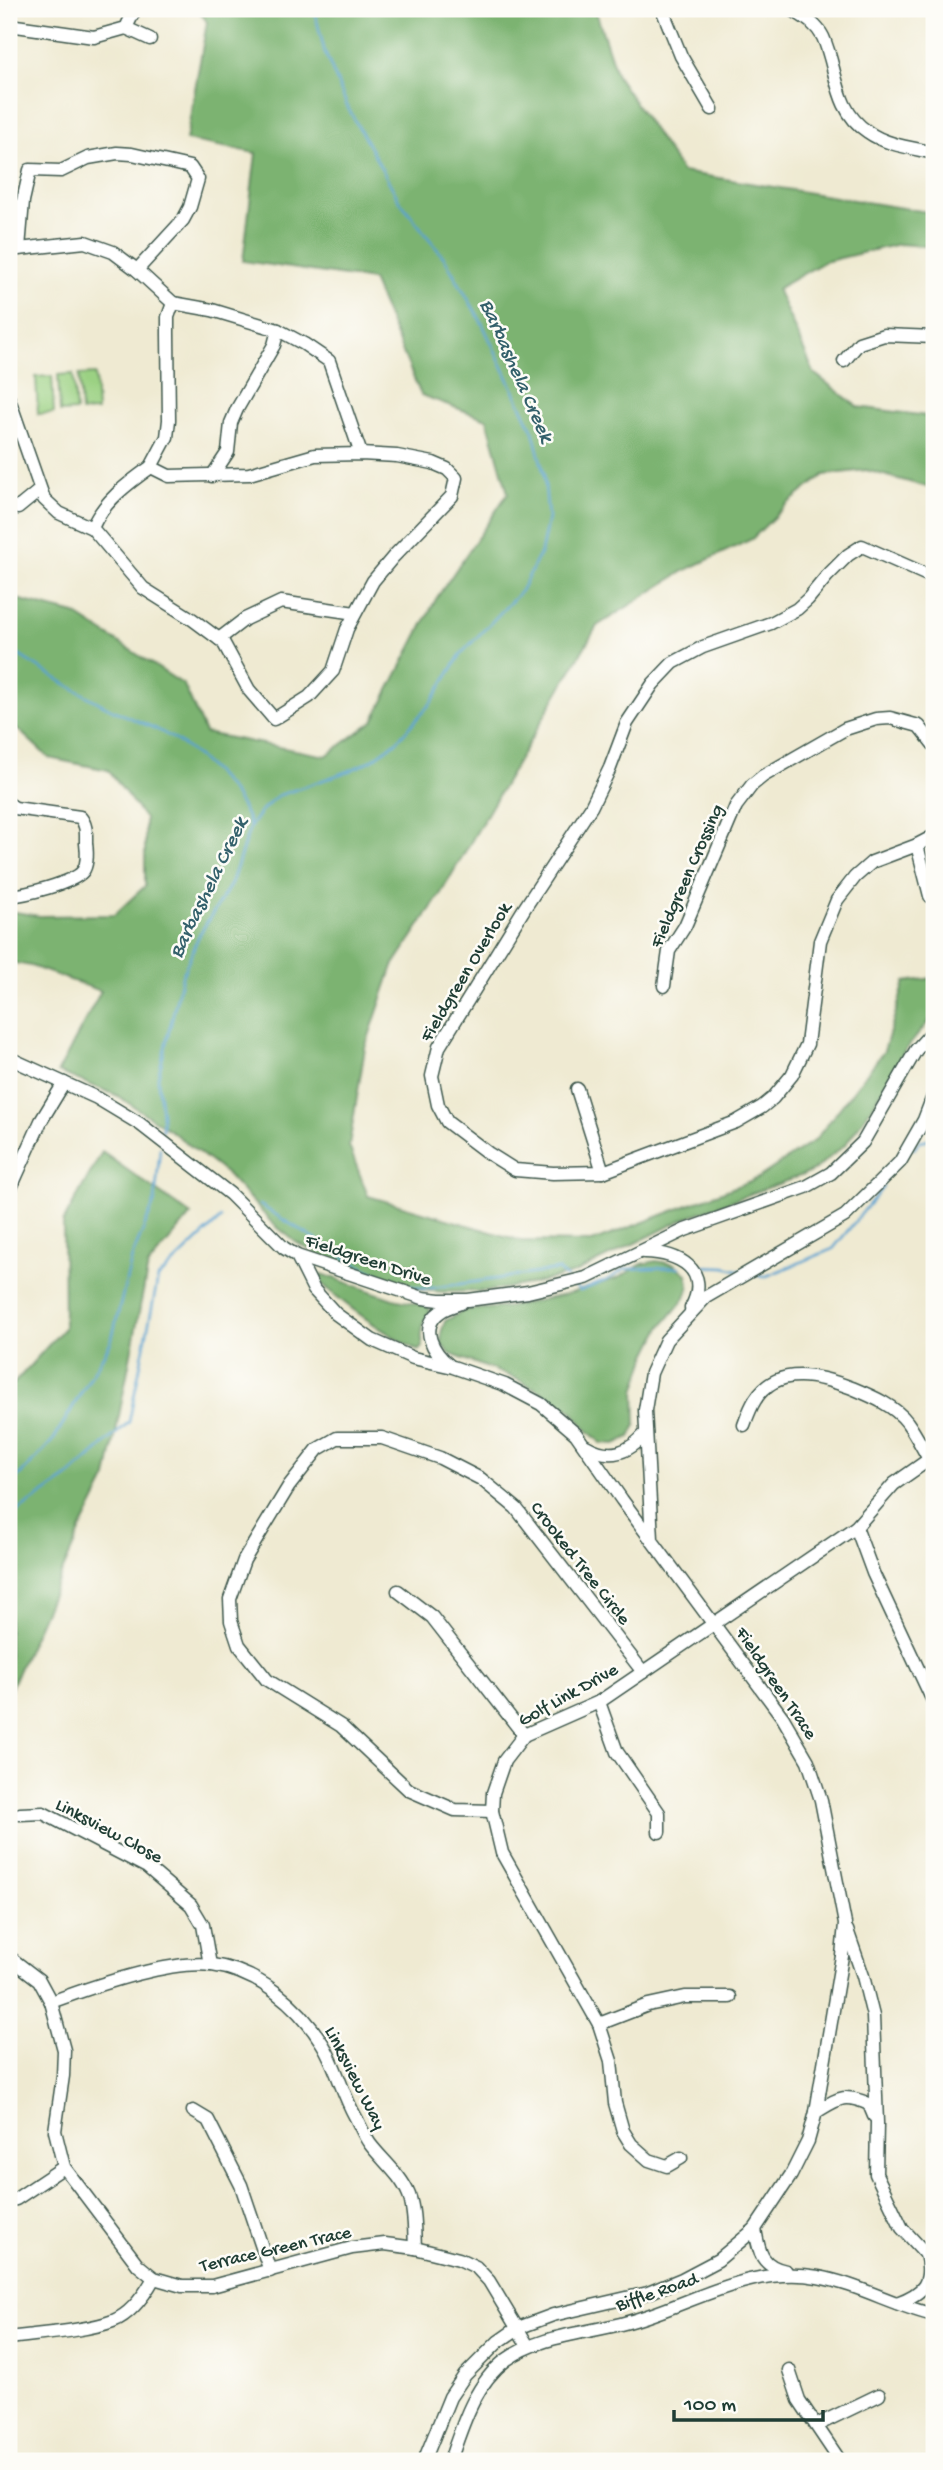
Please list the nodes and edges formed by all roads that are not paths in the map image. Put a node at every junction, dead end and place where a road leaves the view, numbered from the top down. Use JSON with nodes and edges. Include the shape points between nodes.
{"nodes":[{"id":1,"x":135,"y":9,"type":"edge"},
{"id":2,"x":662,"y":9,"type":"edge"},
{"id":3,"x":791,"y":9,"type":"edge"},
{"id":4,"x":9,"y":25,"type":"edge"},
{"id":5,"x":126,"y":28,"type":"junction"},
{"id":6,"x":150,"y":39,"type":"dead end"},
{"id":7,"x":712,"y":109,"type":"dead end"},
{"id":8,"x":934,"y":153,"type":"edge"},
{"id":9,"x":14,"y":249,"type":"edge"},
{"id":10,"x":137,"y":270,"type":"junction"},
{"id":11,"x":173,"y":303,"type":"junction"},
{"id":12,"x":278,"y":330,"type":"junction"},
{"id":13,"x":934,"y":337,"type":"edge"},
{"id":14,"x":844,"y":361,"type":"dead end"},
{"id":15,"x":9,"y":399,"type":"edge"},
{"id":16,"x":361,"y":454,"type":"junction"},
{"id":17,"x":151,"y":467,"type":"junction"},
{"id":18,"x":212,"y":476,"type":"junction"},
{"id":19,"x":40,"y":489,"type":"junction"},
{"id":20,"x":9,"y":505,"type":"edge"},
{"id":21,"x":92,"y":528,"type":"junction"},
{"id":22,"x":934,"y":578,"type":"edge"},
{"id":23,"x":355,"y":613,"type":"junction"},
{"id":24,"x":219,"y":639,"type":"junction"},
{"id":25,"x":934,"y":745,"type":"edge"},
{"id":26,"x":9,"y":804,"type":"edge"},
{"id":27,"x":934,"y":836,"type":"edge"},
{"id":28,"x":917,"y":845,"type":"junction"},
{"id":29,"x":9,"y":896,"type":"edge"},
{"id":30,"x":930,"y":896,"type":"dead end"},
{"id":31,"x":664,"y":986,"type":"dead end"},
{"id":32,"x":934,"y":1030,"type":"edge"},
{"id":33,"x":9,"y":1058,"type":"edge"},
{"id":34,"x":64,"y":1083,"type":"junction"},
{"id":35,"x":577,"y":1089,"type":"dead end"},
{"id":36,"x":934,"y":1094,"type":"edge"},
{"id":37,"x":603,"y":1172,"type":"junction"},
{"id":38,"x":9,"y":1192,"type":"edge"},
{"id":39,"x":643,"y":1252,"type":"junction"},
{"id":40,"x":297,"y":1256,"type":"junction"},
{"id":41,"x":468,"y":1300,"type":"junction"},
{"id":42,"x":686,"y":1317,"type":"junction"},
{"id":43,"x":453,"y":1367,"type":"junction"},
{"id":44,"x":744,"y":1425,"type":"dead end"},
{"id":45,"x":646,"y":1433,"type":"junction"},
{"id":46,"x":583,"y":1445,"type":"junction"},
{"id":47,"x":932,"y":1457,"type":"edge"},
{"id":48,"x":856,"y":1527,"type":"junction"},
{"id":49,"x":652,"y":1540,"type":"junction"},
{"id":50,"x":398,"y":1591,"type":"dead end"},
{"id":51,"x":714,"y":1622,"type":"junction"},
{"id":52,"x":643,"y":1672,"type":"junction"},
{"id":53,"x":599,"y":1702,"type":"junction"},
{"id":54,"x":934,"y":1703,"type":"edge"},
{"id":55,"x":524,"y":1735,"type":"junction"},
{"id":56,"x":492,"y":1811,"type":"junction"},
{"id":57,"x":20,"y":1814,"type":"dead end"},
{"id":58,"x":659,"y":1832,"type":"dead end"},
{"id":59,"x":845,"y":1924,"type":"junction"},
{"id":60,"x":9,"y":1957,"type":"edge"},
{"id":61,"x":210,"y":1965,"type":"junction"},
{"id":62,"x":730,"y":1997,"type":"dead end"},
{"id":63,"x":51,"y":2002,"type":"junction"},
{"id":64,"x":599,"y":2024,"type":"junction"},
{"id":65,"x":193,"y":2111,"type":"dead end"},
{"id":66,"x":816,"y":2112,"type":"junction"},
{"id":67,"x":877,"y":2123,"type":"junction"},
{"id":68,"x":681,"y":2158,"type":"dead end"},
{"id":69,"x":64,"y":2167,"type":"junction"},
{"id":70,"x":9,"y":2200,"type":"edge"},
{"id":71,"x":755,"y":2229,"type":"junction"},
{"id":72,"x":415,"y":2248,"type":"junction"},
{"id":73,"x":930,"y":2256,"type":"edge"},
{"id":74,"x":270,"y":2271,"type":"junction"},
{"id":75,"x":817,"y":2277,"type":"junction"},
{"id":76,"x":154,"y":2278,"type":"junction"},
{"id":77,"x":682,"y":2280,"type":"joint"},
{"id":78,"x":897,"y":2303,"type":"junction"},
{"id":79,"x":934,"y":2315,"type":"edge"},
{"id":80,"x":519,"y":2328,"type":"junction"},
{"id":81,"x":9,"y":2338,"type":"edge"},
{"id":82,"x":528,"y":2346,"type":"junction"},
{"id":83,"x":789,"y":2370,"type":"dead end"},
{"id":84,"x":879,"y":2395,"type":"dead end"},
{"id":85,"x":817,"y":2426,"type":"junction"},
{"id":86,"x":426,"y":2458,"type":"edge"},
{"id":87,"x":447,"y":2461,"type":"edge"},
{"id":88,"x":840,"y":2461,"type":"edge"}],
"edges":[{"from":1,"to":5,"type":"street"},
{"from":2,"to":7,"type":"street","via":[[681,56]]},
{"from":3,"to":8,"type":"street","via":[[806,17],[822,35],[841,99],[857,124],[883,141]]},
{"from":4,"to":5,"type":"street","via":[[94,37]]},
{"from":5,"to":6,"type":"street"},
{"from":9,"to":10,"type":"street","via":[[85,242],[114,252]]},
{"from":9,"to":10,"type":"street","via":[[30,170],[61,171],[117,153],[190,167],[198,179],[190,207]]},
{"from":10,"to":11,"type":"street"},
{"from":11,"to":12,"type":"street"},
{"from":11,"to":17,"type":"street","via":[[168,326],[167,437]]},
{"from":12,"to":16,"type":"street","via":[[328,360]]},
{"from":12,"to":18,"type":"street","via":[[231,423],[228,452]]},
{"from":13,"to":14,"type":"street","via":[[884,335],[859,343]]},
{"from":15,"to":19,"type":"street"},
{"from":16,"to":18,"type":"street","via":[[315,455],[249,474]]},
{"from":16,"to":23,"type":"street","via":[[424,461],[447,469],[456,478],[452,496],[394,556]]},
{"from":17,"to":18,"type":"street","via":[[169,476]]},
{"from":17,"to":21,"type":"street","via":[[109,502]]},
{"from":19,"to":20,"type":"street","via":[[18,508]]},
{"from":19,"to":21,"type":"street","via":[[59,513]]},
{"from":21,"to":24,"type":"street","via":[[143,588]]},
{"from":22,"to":37,"type":"street","name":"Fieldgreen Overlook","via":[[862,546],[797,609],[673,663],[627,723],[591,807],[439,1047],[432,1076],[447,1122],[515,1170]]},
{"from":23,"to":24,"type":"street","via":[[281,602],[245,619]]},
{"from":23,"to":24,"type":"street","via":[[333,671],[309,697],[274,719],[249,690]]},
{"from":25,"to":31,"type":"street","name":"Fieldgreen Crossing","via":[[919,726],[890,718],[861,722],[752,785],[736,806],[685,926],[669,951]]},
{"from":26,"to":29,"type":"street","via":[[80,817],[86,826],[87,851],[82,873]]},
{"from":27,"to":28,"type":"street","name":"Fieldgreen Overlook"},
{"from":28,"to":30,"type":"street"},
{"from":28,"to":37,"type":"street","name":"Fieldgreen Overlook","via":[[872,862],[837,900],[820,941],[807,1044],[792,1075],[773,1098],[736,1122]]},
{"from":32,"to":39,"type":"street","name":"Fieldgreen Drive","via":[[916,1050],[863,1142],[831,1173],[806,1187],[692,1227]]},
{"from":33,"to":34,"type":"street","name":"Fieldgreen Drive"},
{"from":34,"to":38,"type":"street"},
{"from":34,"to":40,"type":"street","name":"Fieldgreen Drive","via":[[97,1098],[182,1154]]},
{"from":35,"to":37,"type":"street"},
{"from":36,"to":42,"type":"street","via":[[900,1162],[845,1216],[706,1297]]},
{"from":39,"to":41,"type":"street","name":"Fieldgreen Drive","via":[[586,1278]]},
{"from":39,"to":42,"type":"street","via":[[669,1255],[692,1268],[696,1298]]},
{"from":40,"to":41,"type":"street","name":"Fieldgreen Drive","via":[[423,1298]]},
{"from":40,"to":43,"type":"street","name":"Fieldgreen Trace","via":[[314,1290],[336,1314],[372,1340],[413,1358]]},
{"from":41,"to":43,"type":"street","via":[[439,1312],[429,1330],[438,1356]]},
{"from":42,"to":45,"type":"street","via":[[666,1340],[651,1373]]},
{"from":43,"to":46,"type":"street","name":"Fieldgreen Trace","via":[[505,1385],[541,1404]]},
{"from":44,"to":47,"type":"street","via":[[754,1402],[774,1383],[808,1375],[891,1407]]},
{"from":45,"to":46,"type":"street","via":[[638,1444],[619,1453],[597,1452]]},
{"from":45,"to":49,"type":"street"},
{"from":46,"to":49,"type":"street","name":"Fieldgreen Trace"},
{"from":47,"to":48,"type":"street","name":"Golf Link Drive","via":[[894,1484]]},
{"from":48,"to":51,"type":"street","name":"Golf Link Drive"},
{"from":48,"to":54,"type":"street"},
{"from":49,"to":51,"type":"street","name":"Fieldgreen Trace"},
{"from":50,"to":55,"type":"street","via":[[432,1617]]},
{"from":51,"to":52,"type":"street","name":"Golf Link Drive"},
{"from":51,"to":59,"type":"street","name":"Fieldgreen Trace","via":[[808,1761],[821,1800]]},
{"from":52,"to":53,"type":"street","name":"Golf Link Drive"},
{"from":52,"to":56,"type":"street","name":"Crooked Tree Circle","via":[[516,1508],[481,1479],[440,1458],[382,1438],[337,1438],[318,1450],[289,1486],[244,1560],[230,1599],[230,1621],[239,1645],[267,1680],[341,1726],[409,1790],[455,1810]]},
{"from":53,"to":55,"type":"street","name":"Golf Link Drive"},
{"from":53,"to":58,"type":"street","via":[[617,1752],[659,1812]]},
{"from":55,"to":56,"type":"street","name":"Golf Link Drive","via":[[504,1761]]},
{"from":56,"to":64,"type":"street","name":"Golf Link Drive","via":[[502,1853]]},
{"from":57,"to":61,"type":"street","name":"Linksview Close","via":[[43,1813],[147,1867],[191,1905],[203,1924]]},
{"from":59,"to":66,"type":"street","name":"Fieldgreen Trace"},
{"from":59,"to":67,"type":"street","via":[[873,2016]]},
{"from":60,"to":63,"type":"street","via":[[38,1980]]},
{"from":61,"to":63,"type":"street","name":"Linksview Way","via":[[134,1975]]},
{"from":61,"to":72,"type":"street","name":"Linksview Way","via":[[234,1970],[285,1998],[323,2044],[369,2143],[408,2193]]},
{"from":62,"to":64,"type":"street","via":[[685,1997]]},
{"from":63,"to":69,"type":"street","via":[[64,2050],[55,2132]]},
{"from":64,"to":68,"type":"street","name":"Golf Link Drive","via":[[611,2061],[623,2131],[649,2160],[667,2166]]},
{"from":65,"to":74,"type":"street","via":[[208,2120],[241,2185]]},
{"from":66,"to":67,"type":"street","via":[[842,2097],[853,2098],[869,2104]]},
{"from":66,"to":71,"type":"street","name":"Fieldgreen Trace","via":[[803,2152]]},
{"from":67,"to":73,"type":"street","via":[[876,2174],[902,2228]]},
{"from":69,"to":70,"type":"street"},
{"from":69,"to":76,"type":"street","via":[[138,2265]]},
{"from":71,"to":75,"type":"street","via":[[771,2268]]},
{"from":71,"to":77,"type":"street","name":"Fieldgreen Trace","via":[[718,2260]]},
{"from":72,"to":74,"type":"street","name":"Terrace Green Trace","via":[[385,2244],[352,2248]]},
{"from":72,"to":80,"type":"street","name":"Terrace Green Trace","via":[[476,2267]]},
{"from":73,"to":78,"type":"street","via":[[925,2287]]},
{"from":74,"to":76,"type":"street","name":"Terrace Green Trace","via":[[212,2286],[182,2286]]},
{"from":75,"to":78,"type":"street","name":"Biffle Road"},
{"from":75,"to":82,"type":"street","name":"Biffle Road","via":[[739,2281],[629,2322]]},
{"from":76,"to":81,"type":"street","via":[[133,2307],[114,2321]]},
{"from":77,"to":80,"type":"street","name":"Biffle Road"},
{"from":78,"to":79,"type":"street","name":"Biffle Road"},
{"from":80,"to":82,"type":"street","name":"Terrace Green Trace"},
{"from":80,"to":86,"type":"street","name":"Biffle Road","via":[[465,2375],[450,2397]]},
{"from":82,"to":87,"type":"street","name":"Biffle Road","via":[[491,2373],[476,2395]]},
{"from":83,"to":85,"type":"street","via":[[799,2400]]},
{"from":84,"to":85,"type":"street"},
{"from":85,"to":88,"type":"street"},
{"from":86,"to":87,"type":"street"}]}
